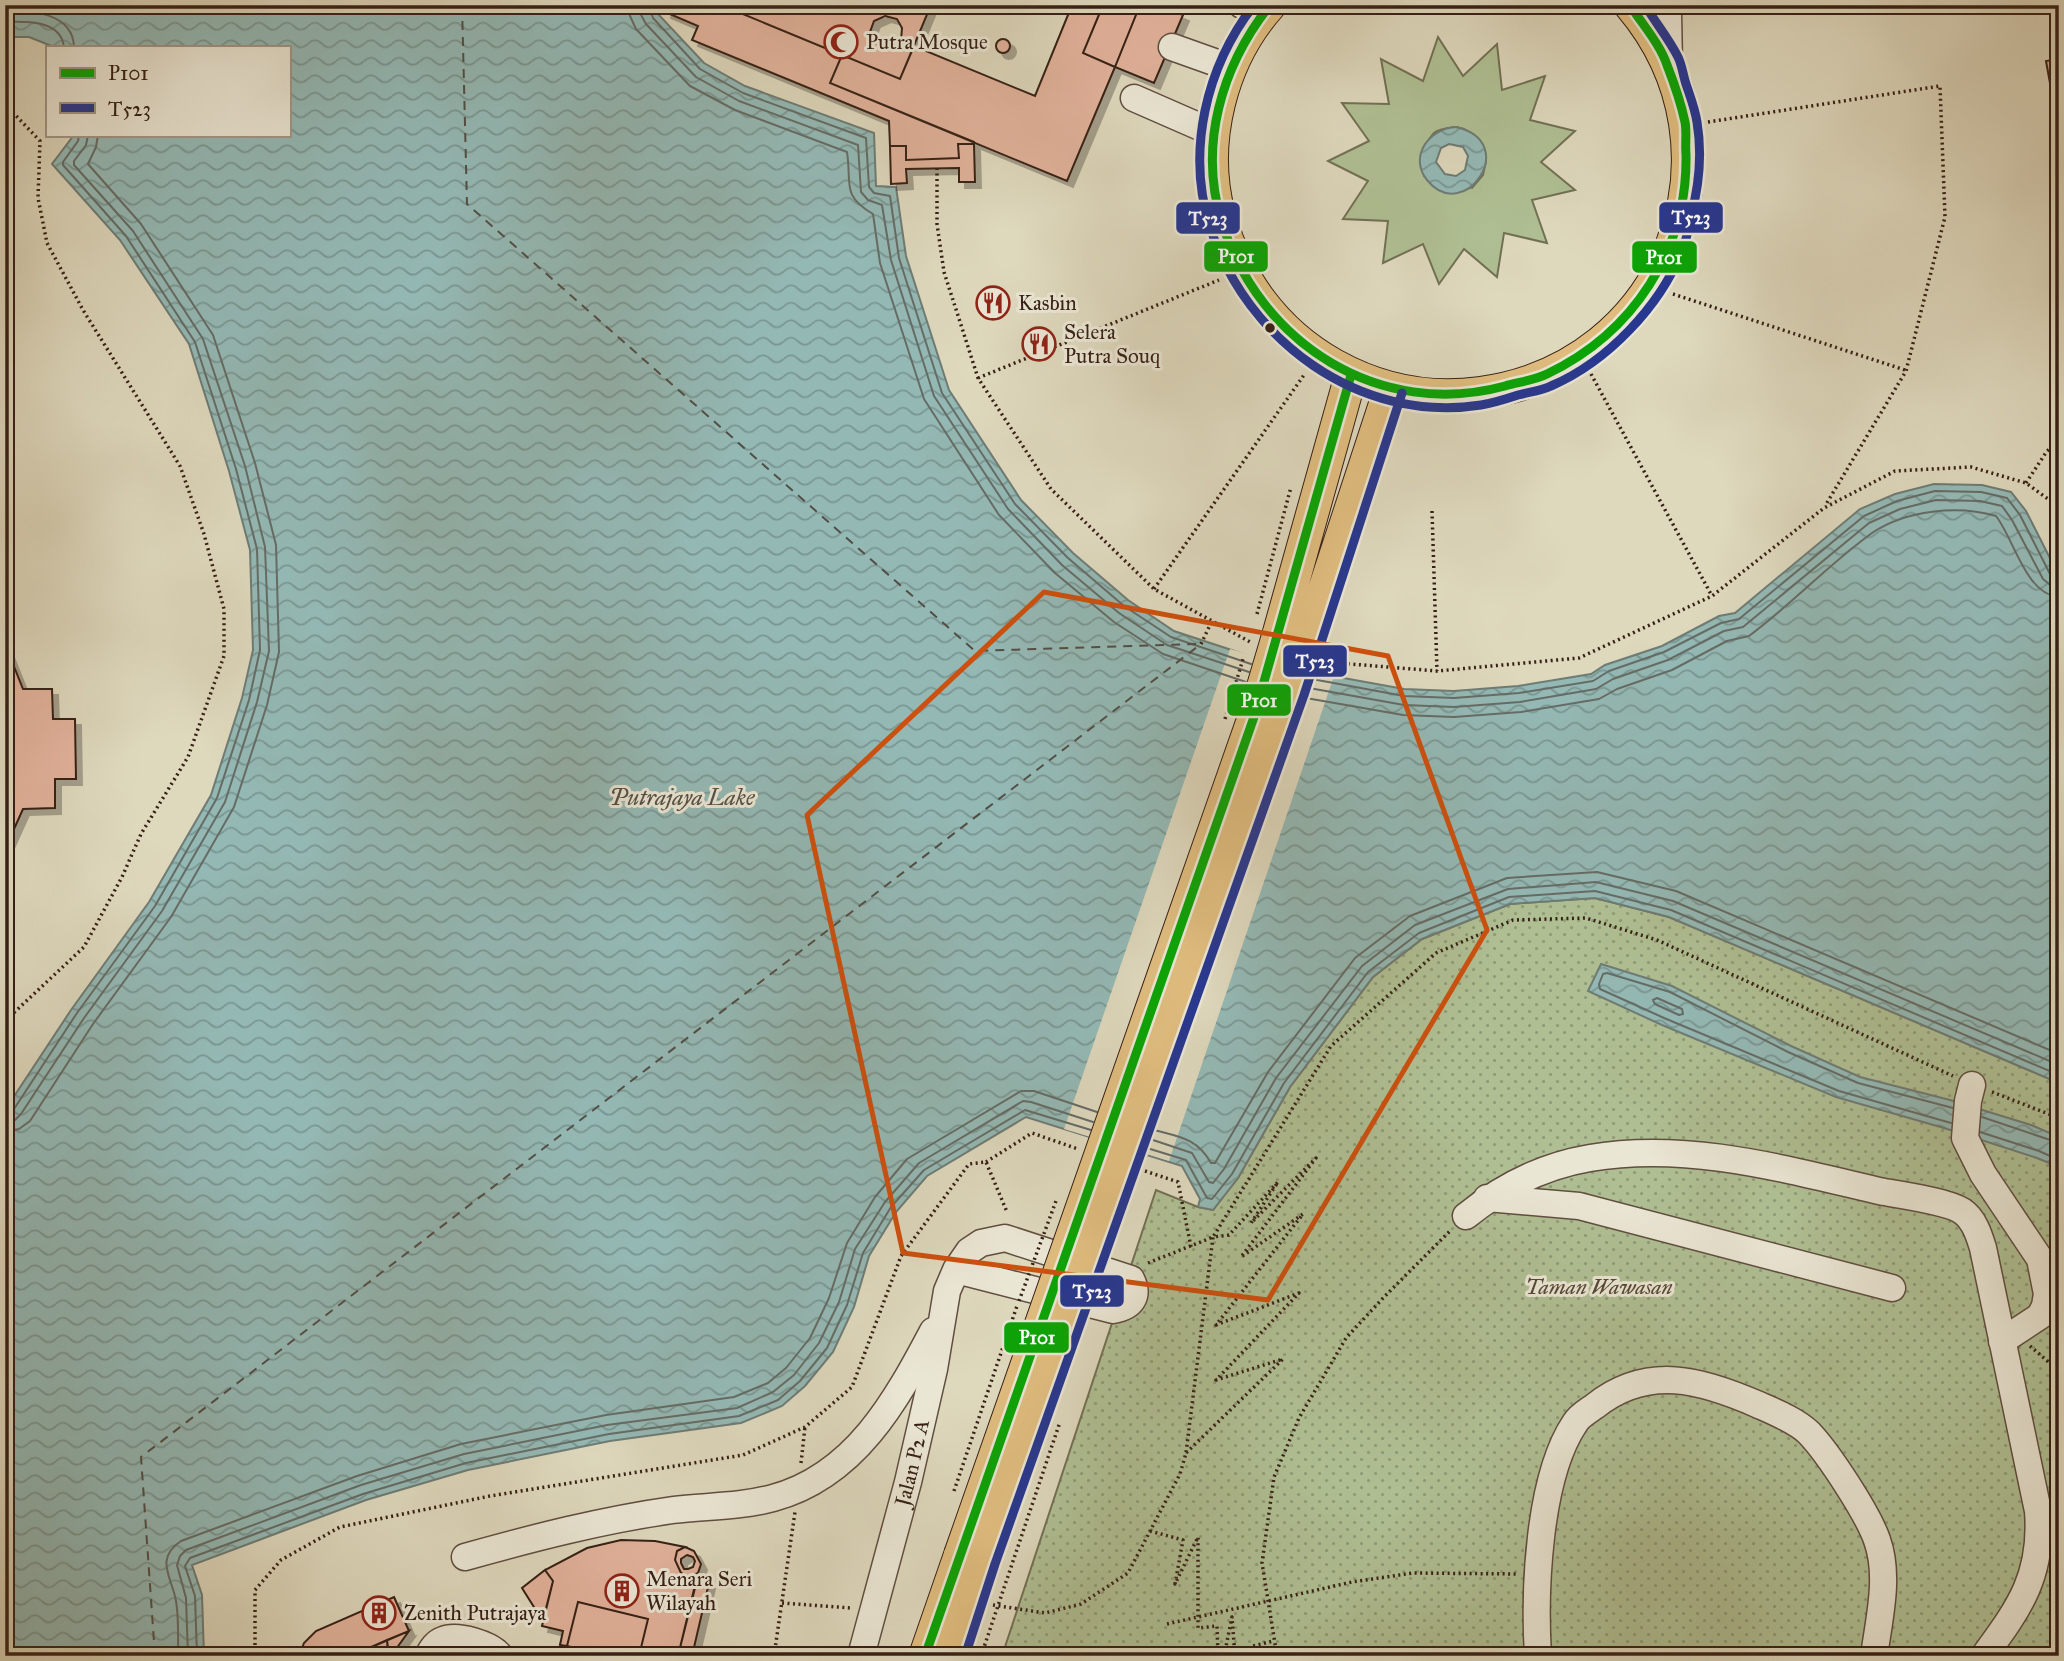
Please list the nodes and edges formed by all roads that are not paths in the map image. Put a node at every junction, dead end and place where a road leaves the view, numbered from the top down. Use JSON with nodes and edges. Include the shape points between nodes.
{"nodes":[{"id":1,"x":1630,"y":5,"type":"edge"},
{"id":2,"x":1671,"y":5,"type":"edge"},
{"id":3,"x":1258,"y":8,"type":"edge"},
{"id":4,"x":1172,"y":47,"type":"dead end"},
{"id":5,"x":1669,"y":65,"type":"junction"},
{"id":6,"x":1231,"y":68,"type":"junction"},
{"id":7,"x":1134,"y":98,"type":"dead end"},
{"id":8,"x":1214,"y":133,"type":"junction"},
{"id":9,"x":1351,"y":375,"type":"junction"},
{"id":10,"x":1390,"y":389,"type":"junction"},
{"id":11,"x":1284,"y":642,"type":"junction"},
{"id":12,"x":1970,"y":1093,"type":"road end"},
{"id":13,"x":1487,"y":1198,"type":"junction"},
{"id":14,"x":1466,"y":1216,"type":"road end"},
{"id":15,"x":956,"y":1270,"type":"junction"},
{"id":16,"x":1892,"y":1288,"type":"dead end"},
{"id":17,"x":942,"y":1314,"type":"junction"},
{"id":18,"x":2050,"y":1322,"type":"edge"},
{"id":19,"x":2009,"y":1337,"type":"junction"},
{"id":20,"x":465,"y":1557,"type":"dead end"},
{"id":21,"x":972,"y":1557,"type":"junction"},
{"id":22,"x":428,"y":1656,"type":"edge"},
{"id":23,"x":500,"y":1656,"type":"edge"},
{"id":24,"x":861,"y":1656,"type":"edge"},
{"id":25,"x":925,"y":1656,"type":"edge"},
{"id":26,"x":951,"y":1656,"type":"edge"},
{"id":27,"x":1538,"y":1656,"type":"edge"},
{"id":28,"x":1874,"y":1656,"type":"edge"},
{"id":29,"x":1984,"y":1656,"type":"edge"}],
"edges":[{"from":1,"to":5,"type":"main road"},
{"from":2,"to":5,"type":"street"},
{"from":3,"to":6,"type":"main road"},
{"from":4,"to":6,"type":"street"},
{"from":5,"to":10,"type":"main road","via":[[1686,125],[1689,167],[1684,209],[1671,250],[1632,313],[1582,357],[1544,377],[1504,390],[1442,396]]},
{"from":6,"to":8,"type":"main road"},
{"from":7,"to":8,"type":"street"},
{"from":8,"to":9,"type":"main road","via":[[1216,202],[1241,271],[1279,322],[1317,356]]},
{"from":9,"to":10,"type":"main road"},
{"from":9,"to":11,"type":"main road"},
{"from":10,"to":11,"type":"main road"},
{"from":11,"to":21,"type":"main road","bridge":true,"via":[[1254,717]]},
{"from":12,"to":18,"type":"street","via":[[1965,1138],[1983,1174],[2040,1259]]},
{"from":13,"to":14,"type":"street"},
{"from":13,"to":16,"type":"street","via":[[1579,1206]]},
{"from":13,"to":19,"type":"street","via":[[1555,1164],[1658,1153],[1733,1158],[1949,1207],[1962,1211],[1977,1229]]},
{"from":15,"to":15,"type":"street","name":"Jalan P2 A","via":[[1113,1310],[1130,1305],[1136,1289],[1131,1279],[1004,1238],[981,1243]]},
{"from":15,"to":17,"type":"street","name":"Jalan P2 A"},
{"from":17,"to":20,"type":"street","via":[[891,1408],[846,1458],[798,1489],[742,1505],[674,1510],[552,1534]]},
{"from":17,"to":24,"type":"street","name":"Jalan P2 A","via":[[934,1369]]},
{"from":18,"to":19,"type":"street"},
{"from":19,"to":29,"type":"street","via":[[2040,1537],[2029,1585],[2017,1611]]},
{"from":21,"to":25,"type":"main road"},
{"from":21,"to":26,"type":"main road","via":[[985,1602]]},
{"from":22,"to":23,"type":"street","via":[[441,1640],[450,1638],[475,1642]]},
{"from":27,"to":28,"type":"street","via":[[1538,1574],[1549,1490],[1558,1459],[1575,1422],[1604,1399],[1659,1379],[1721,1388],[1774,1411],[1808,1432],[1825,1452],[1864,1514],[1881,1554],[1883,1577]]}]}
